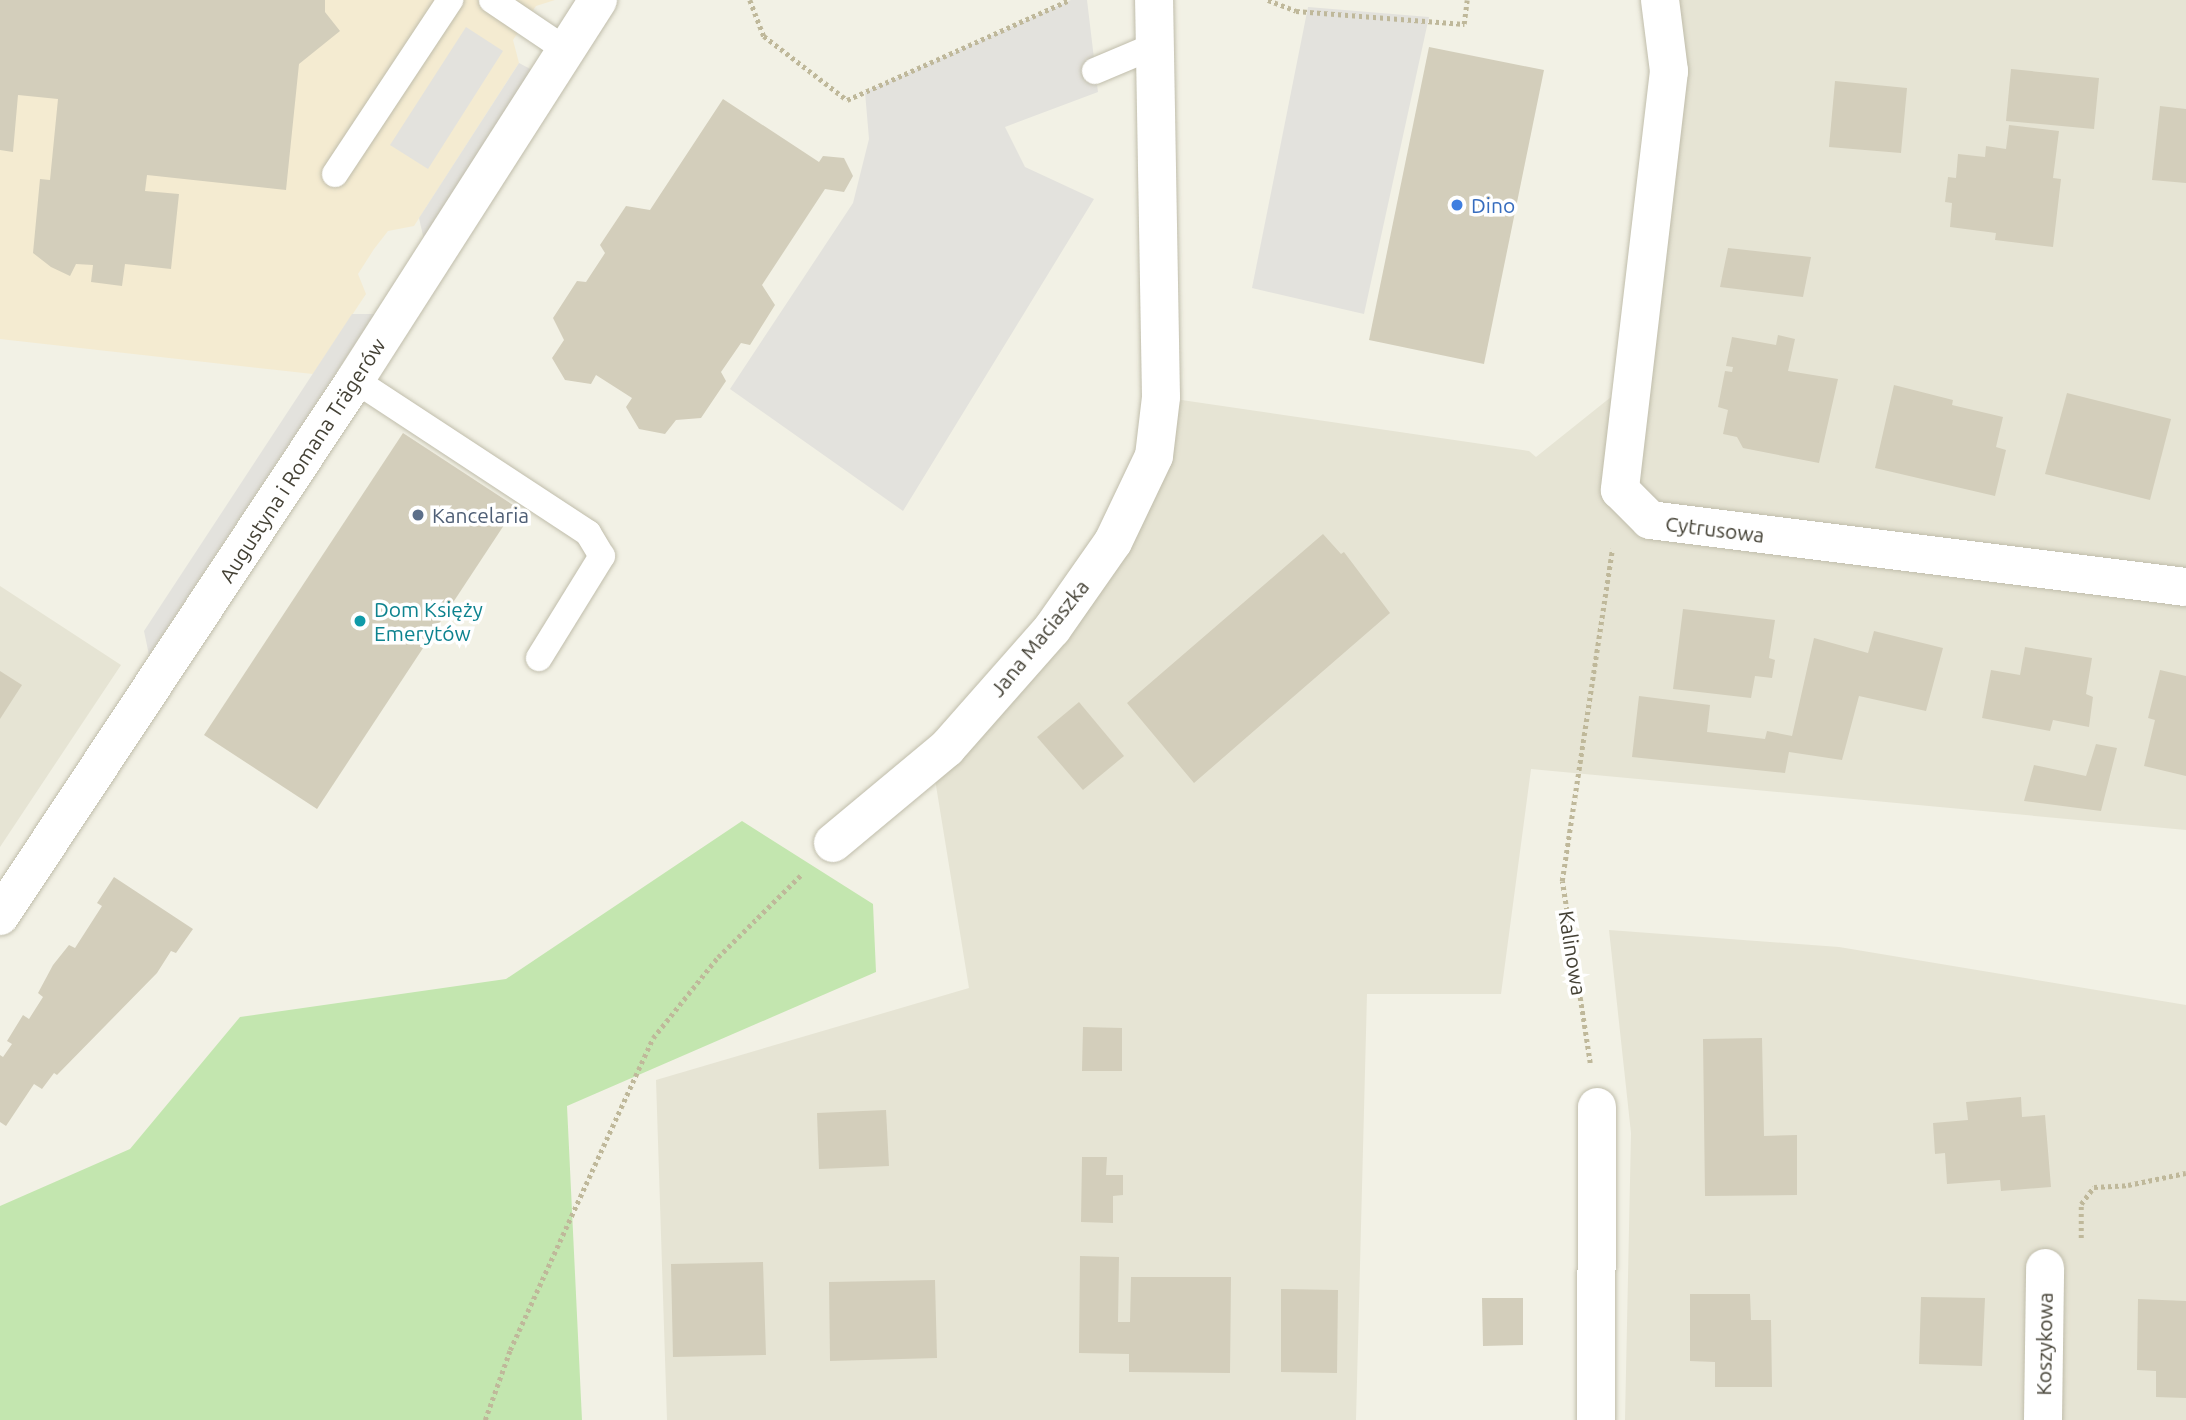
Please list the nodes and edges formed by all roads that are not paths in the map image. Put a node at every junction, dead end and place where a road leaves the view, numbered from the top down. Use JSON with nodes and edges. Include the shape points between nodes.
{"nodes":[{"id":1,"x":450,"y":0,"type":"edge"},
{"id":2,"x":492,"y":0,"type":"edge"},
{"id":3,"x":598,"y":0,"type":"edge"},
{"id":4,"x":1154,"y":0,"type":"edge"},
{"id":5,"x":1660,"y":0,"type":"edge"},
{"id":6,"x":1154,"y":46,"type":"junction"},
{"id":7,"x":566,"y":50,"type":"junction"},
{"id":8,"x":1095,"y":71,"type":"dead end"},
{"id":9,"x":335,"y":174,"type":"dead end"},
{"id":10,"x":355,"y":380,"type":"junction"},
{"id":11,"x":2186,"y":587,"type":"edge"},
{"id":12,"x":539,"y":658,"type":"dead end"},
{"id":13,"x":833,"y":843,"type":"road end"},
{"id":14,"x":0,"y":916,"type":"edge"},
{"id":15,"x":1597,"y":1107,"type":"road end"},
{"id":16,"x":2045,"y":1268,"type":"dead end"},
{"id":17,"x":1596,"y":1420,"type":"edge"},
{"id":18,"x":2043,"y":1420,"type":"edge"}],
"edges":[{"from":1,"to":9,"type":"lane"},
{"from":2,"to":7,"type":"lane"},
{"from":3,"to":7,"type":"street","name":"Augustyna i Romana Trägerów"},
{"from":4,"to":6,"type":"street","name":"Jana Maciaszka"},
{"from":5,"to":11,"type":"street","name":"Cytrusowa","via":[[1669,71],[1620,489],[1650,520]]},
{"from":6,"to":8,"type":"lane"},
{"from":6,"to":13,"type":"street","name":"Jana Maciaszka","via":[[1161,397],[1154,456],[1113,542],[1052,629],[947,748]]},
{"from":7,"to":10,"type":"street","name":"Augustyna i Romana Trägerów"},
{"from":10,"to":12,"type":"lane","via":[[588,533],[602,556]]},
{"from":10,"to":14,"type":"street","name":"Augustyna i Romana Trägerów"},
{"from":15,"to":17,"type":"street"},
{"from":16,"to":18,"type":"street","name":"Koszykowa"}]}
